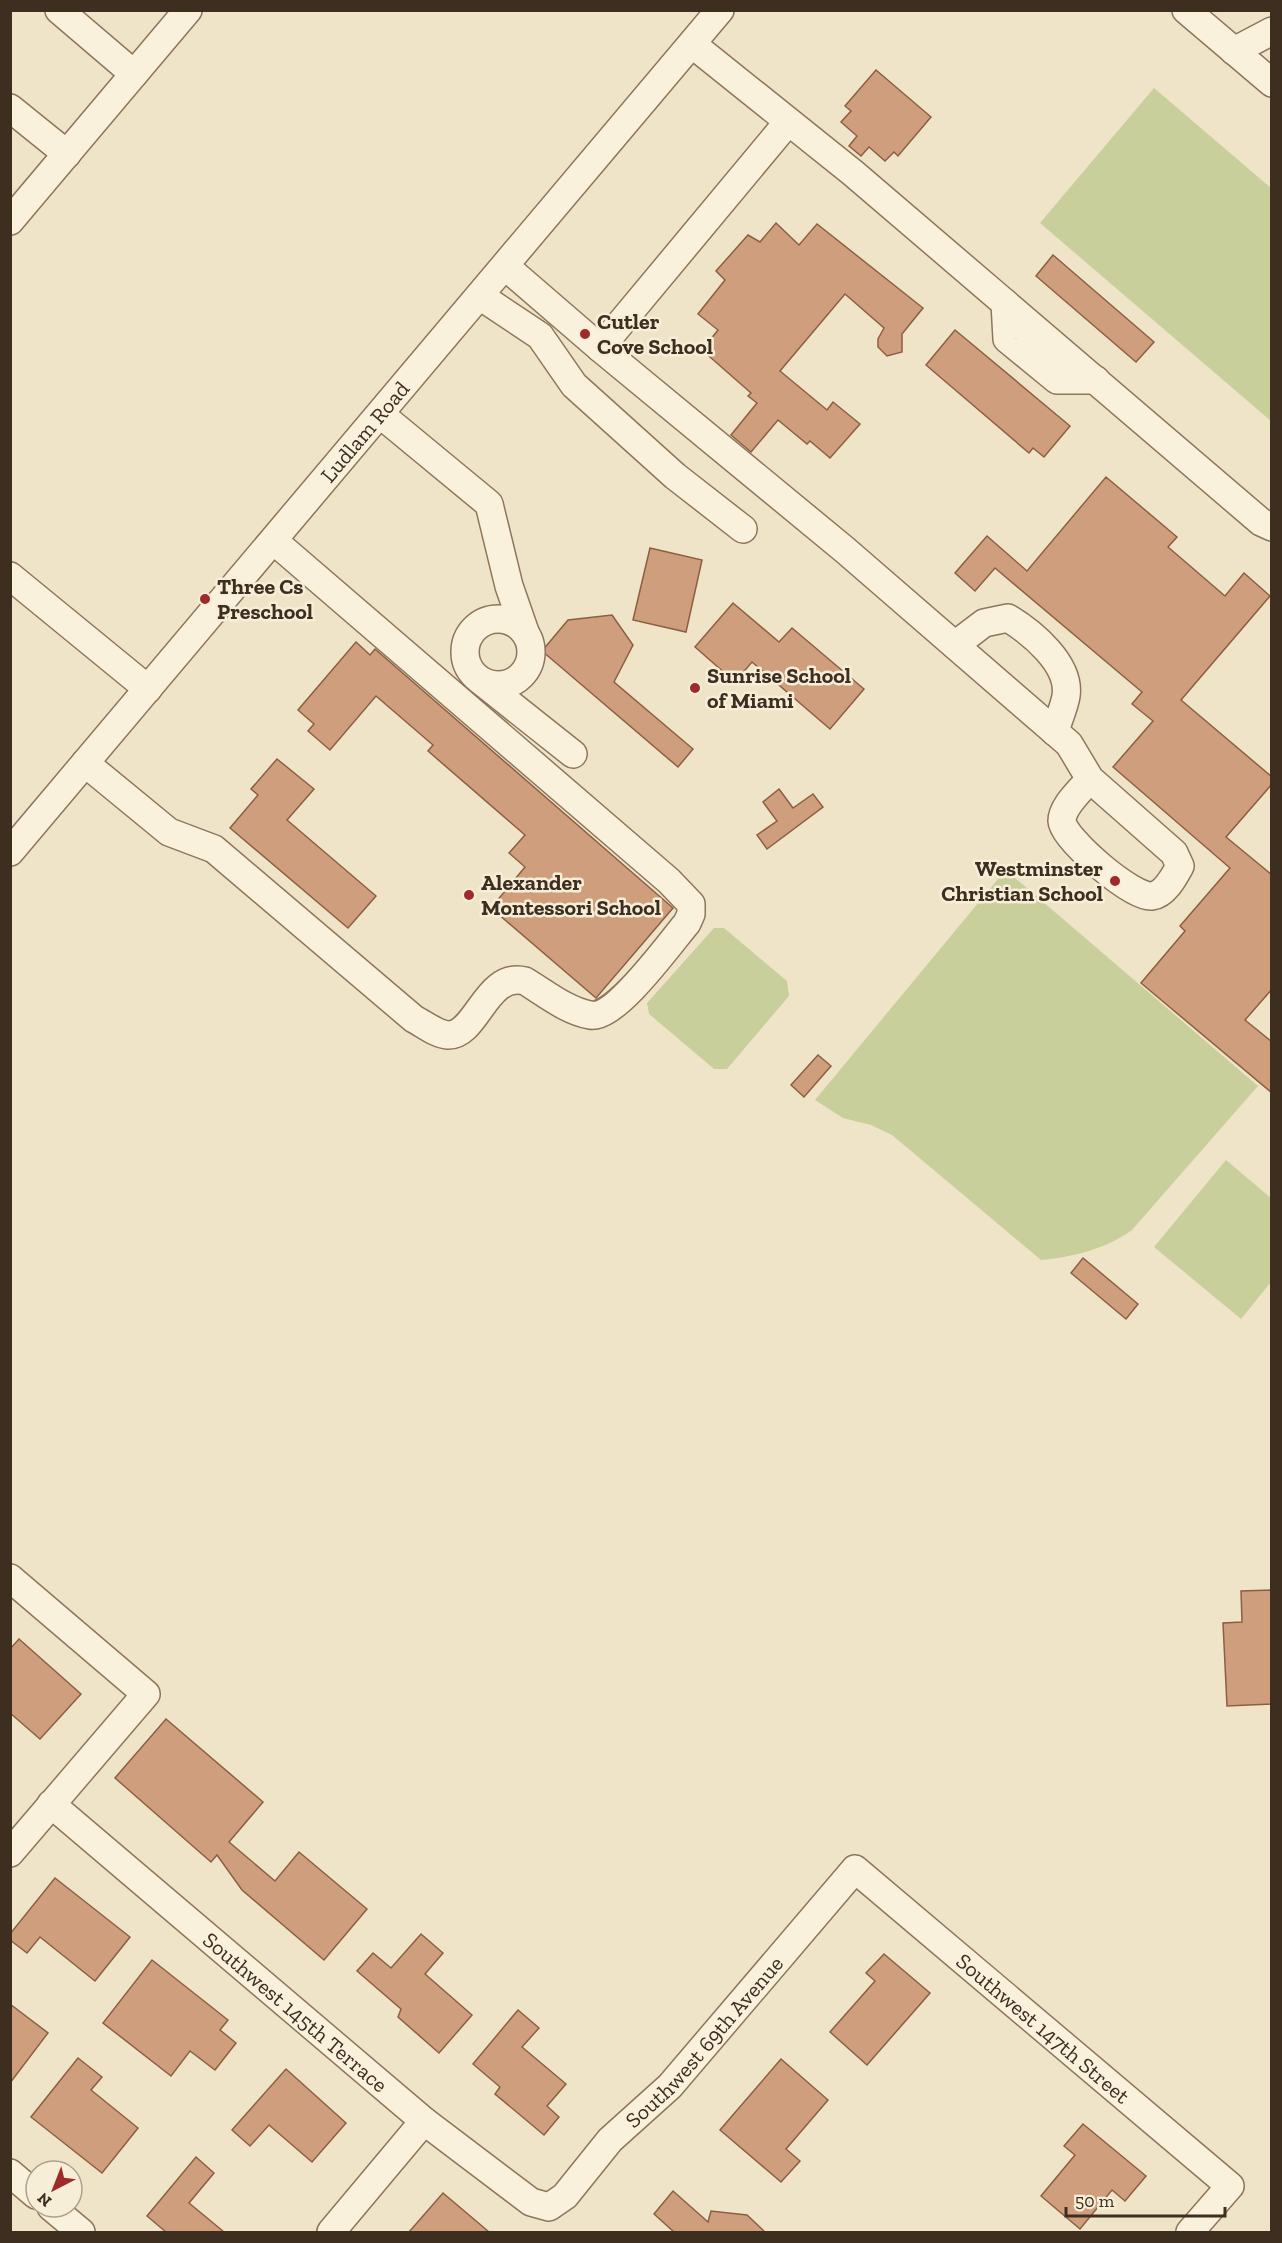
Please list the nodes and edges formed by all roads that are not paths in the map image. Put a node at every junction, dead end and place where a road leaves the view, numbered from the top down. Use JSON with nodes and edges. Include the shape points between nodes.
{"nodes":[{"id":1,"x":59,"y":10,"type":"edge"},
{"id":2,"x":188,"y":10,"type":"edge"},
{"id":3,"x":720,"y":10,"type":"edge"},
{"id":4,"x":1186,"y":10,"type":"edge"},
{"id":5,"x":1272,"y":31,"type":"edge"},
{"id":6,"x":692,"y":44,"type":"junction"},
{"id":7,"x":1234,"y":51,"type":"junction"},
{"id":8,"x":134,"y":74,"type":"junction"},
{"id":9,"x":1272,"y":83,"type":"edge"},
{"id":10,"x":10,"y":108,"type":"edge"},
{"id":11,"x":788,"y":122,"type":"junction"},
{"id":12,"x":67,"y":154,"type":"junction"},
{"id":13,"x":10,"y":222,"type":"edge"},
{"id":14,"x":505,"y":266,"type":"junction"},
{"id":15,"x":480,"y":296,"type":"junction"},
{"id":16,"x":600,"y":348,"type":"junction"},
{"id":17,"x":380,"y":414,"type":"junction"},
{"id":18,"x":1272,"y":527,"type":"edge"},
{"id":19,"x":743,"y":530,"type":"dead end"},
{"id":20,"x":274,"y":541,"type":"junction"},
{"id":21,"x":10,"y":576,"type":"edge"},
{"id":22,"x":509,"y":586,"type":"junction"},
{"id":23,"x":476,"y":626,"type":"junction"},
{"id":24,"x":525,"y":632,"type":"junction"},
{"id":25,"x":955,"y":645,"type":"junction"},
{"id":26,"x":523,"y":674,"type":"junction"},
{"id":27,"x":481,"y":681,"type":"junction"},
{"id":28,"x":148,"y":689,"type":"junction"},
{"id":29,"x":528,"y":719,"type":"junction"},
{"id":30,"x":1055,"y":732,"type":"junction"},
{"id":31,"x":573,"y":754,"type":"dead end"},
{"id":32,"x":85,"y":763,"type":"junction"},
{"id":33,"x":1090,"y":779,"type":"junction"},
{"id":34,"x":10,"y":852,"type":"edge"},
{"id":35,"x":10,"y":1578,"type":"edge"},
{"id":36,"x":51,"y":1804,"type":"junction"},
{"id":37,"x":10,"y":1853,"type":"edge"},
{"id":38,"x":855,"y":1869,"type":"joint"},
{"id":39,"x":424,"y":2121,"type":"junction"},
{"id":40,"x":10,"y":2173,"type":"edge"},
{"id":41,"x":24,"y":2185,"type":"edge"},
{"id":42,"x":549,"y":2207,"type":"joint"},
{"id":43,"x":65,"y":2219,"type":"edge"},
{"id":44,"x":81,"y":2232,"type":"edge"},
{"id":45,"x":331,"y":2232,"type":"edge"},
{"id":46,"x":1190,"y":2232,"type":"edge"}],
"edges":[{"from":1,"to":8,"type":"street"},
{"from":2,"to":8,"type":"street"},
{"from":3,"to":6,"type":"street","name":"Ludlam Road"},
{"from":4,"to":7,"type":"street"},
{"from":5,"to":7,"type":"street"},
{"from":6,"to":11,"type":"street"},
{"from":6,"to":14,"type":"street","name":"Ludlam Road"},
{"from":7,"to":9,"type":"street"},
{"from":8,"to":12,"type":"street"},
{"from":10,"to":12,"type":"street"},
{"from":11,"to":16,"type":"street"},
{"from":11,"to":18,"type":"street","via":[[1261,522]]},
{"from":12,"to":13,"type":"street"},
{"from":14,"to":15,"type":"street","name":"Ludlam Road"},
{"from":14,"to":16,"type":"street"},
{"from":15,"to":17,"type":"street","name":"Ludlam Road"},
{"from":15,"to":19,"type":"street","via":[[540,336],[574,385],[675,476]]},
{"from":16,"to":25,"type":"street"},
{"from":17,"to":20,"type":"street","name":"Ludlam Road"},
{"from":17,"to":22,"type":"street","via":[[489,504]]},
{"from":20,"to":28,"type":"street","name":"Ludlam Road"},
{"from":20,"to":32,"type":"street","via":[[661,873],[691,904],[687,922],[620,1003],[603,1015],[591,1016],[516,980],[493,992],[460,1032],[440,1033],[414,1018],[214,849],[169,832]]},
{"from":21,"to":28,"type":"street"},
{"from":22,"to":23,"type":"street"},
{"from":22,"to":24,"type":"street"},
{"from":23,"to":24,"type":"street","via":[[485,621],[506,620]]},
{"from":23,"to":27,"type":"street","via":[[465,644],[464,655]]},
{"from":24,"to":26,"type":"street","via":[[531,653]]},
{"from":25,"to":30,"type":"street"},
{"from":25,"to":30,"type":"street","via":[[984,623],[1008,618],[1025,628],[1047,648],[1062,674],[1066,694]]},
{"from":26,"to":27,"type":"street","via":[[503,685]]},
{"from":26,"to":29,"type":"street","via":[[519,701]]},
{"from":27,"to":29,"type":"street"},
{"from":28,"to":32,"type":"street","name":"Ludlam Road"},
{"from":29,"to":31,"type":"street"},
{"from":30,"to":33,"type":"street","via":[[1069,744]]},
{"from":32,"to":34,"type":"street","name":"Ludlam Road"},
{"from":33,"to":33,"type":"street","via":[[1065,810],[1064,830],[1131,890],[1150,897],[1158,894],[1173,879],[1179,861],[1163,840]]},
{"from":35,"to":36,"type":"street","via":[[146,1694]]},
{"from":36,"to":37,"type":"street"},
{"from":36,"to":39,"type":"street","name":"Southwest 145th Terrace"},
{"from":38,"to":42,"type":"street","name":"Southwest 69th Avenue","via":[[670,2085],[610,2140],[565,2196]]},
{"from":38,"to":46,"type":"street","name":"Southwest 147th Street","via":[[1230,2186]]},
{"from":39,"to":42,"type":"street","name":"Southwest 145th Terrace","via":[[531,2202]]},
{"from":39,"to":45,"type":"street"},
{"from":40,"to":41,"type":"street"},
{"from":43,"to":44,"type":"street"}]}
